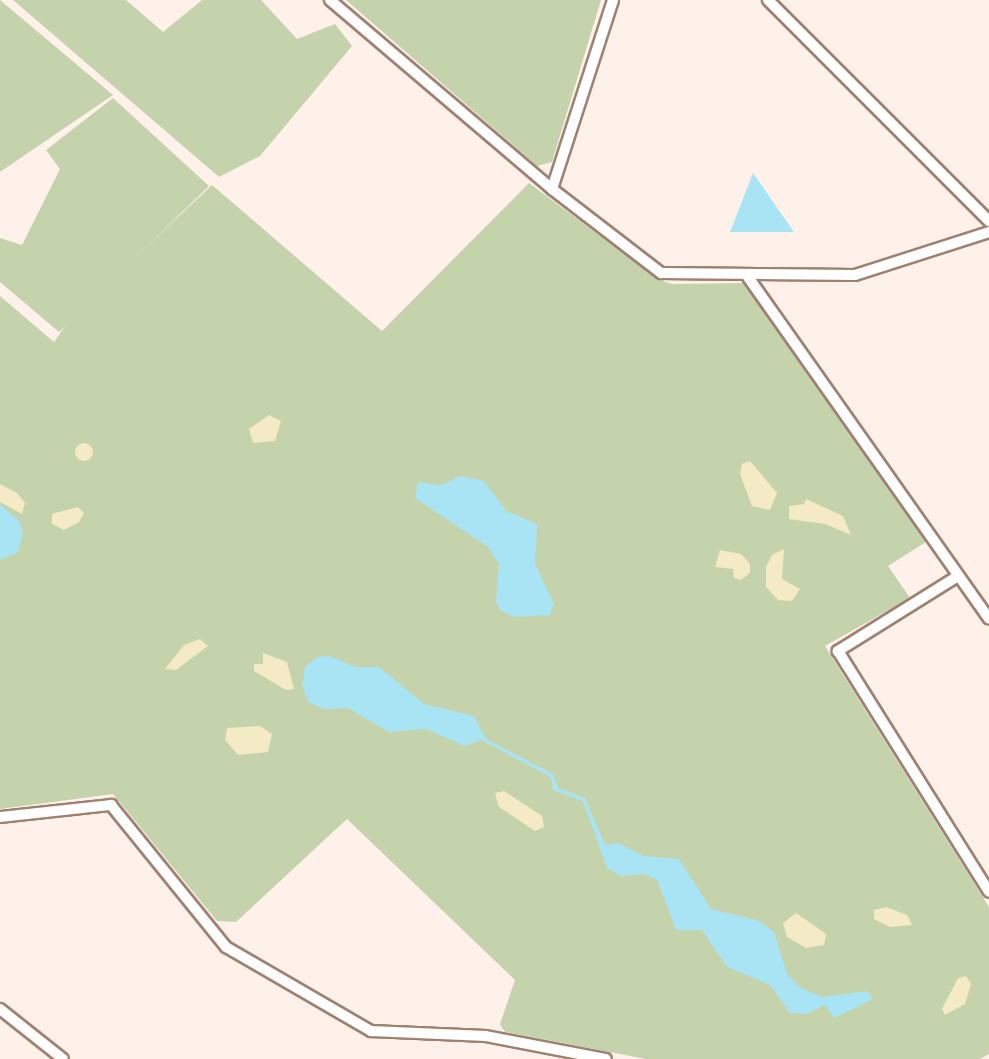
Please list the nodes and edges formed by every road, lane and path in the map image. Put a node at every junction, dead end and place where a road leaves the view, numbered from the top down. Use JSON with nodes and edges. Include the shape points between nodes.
{"nodes":[{"id":1,"x":330,"y":0,"type":"edge"},
{"id":2,"x":613,"y":0,"type":"edge"},
{"id":3,"x":768,"y":0,"type":"edge"},
{"id":4,"x":552,"y":189,"type":"junction"},
{"id":5,"x":989,"y":221,"type":"edge"},
{"id":6,"x":989,"y":232,"type":"edge"},
{"id":7,"x":748,"y":277,"type":"junction"},
{"id":8,"x":958,"y":576,"type":"junction"},
{"id":9,"x":989,"y":619,"type":"edge"},
{"id":10,"x":0,"y":818,"type":"edge"},
{"id":11,"x":989,"y":892,"type":"edge"},
{"id":12,"x":0,"y":1009,"type":"edge"},
{"id":13,"x":63,"y":1059,"type":"edge"},
{"id":14,"x":606,"y":1059,"type":"edge"}],
"edges":[{"from":1,"to":4,"type":"street"},
{"from":2,"to":4,"type":"street"},
{"from":3,"to":5,"type":"street"},
{"from":4,"to":7,"type":"street","via":[[661,273]]},
{"from":6,"to":7,"type":"street","via":[[871,273]]},
{"from":7,"to":8,"type":"street"},
{"from":8,"to":9,"type":"street"},
{"from":8,"to":11,"type":"street","via":[[838,651]]},
{"from":10,"to":14,"type":"street","via":[[111,805],[226,947],[371,1030],[486,1036]]},
{"from":12,"to":13,"type":"street"}]}
